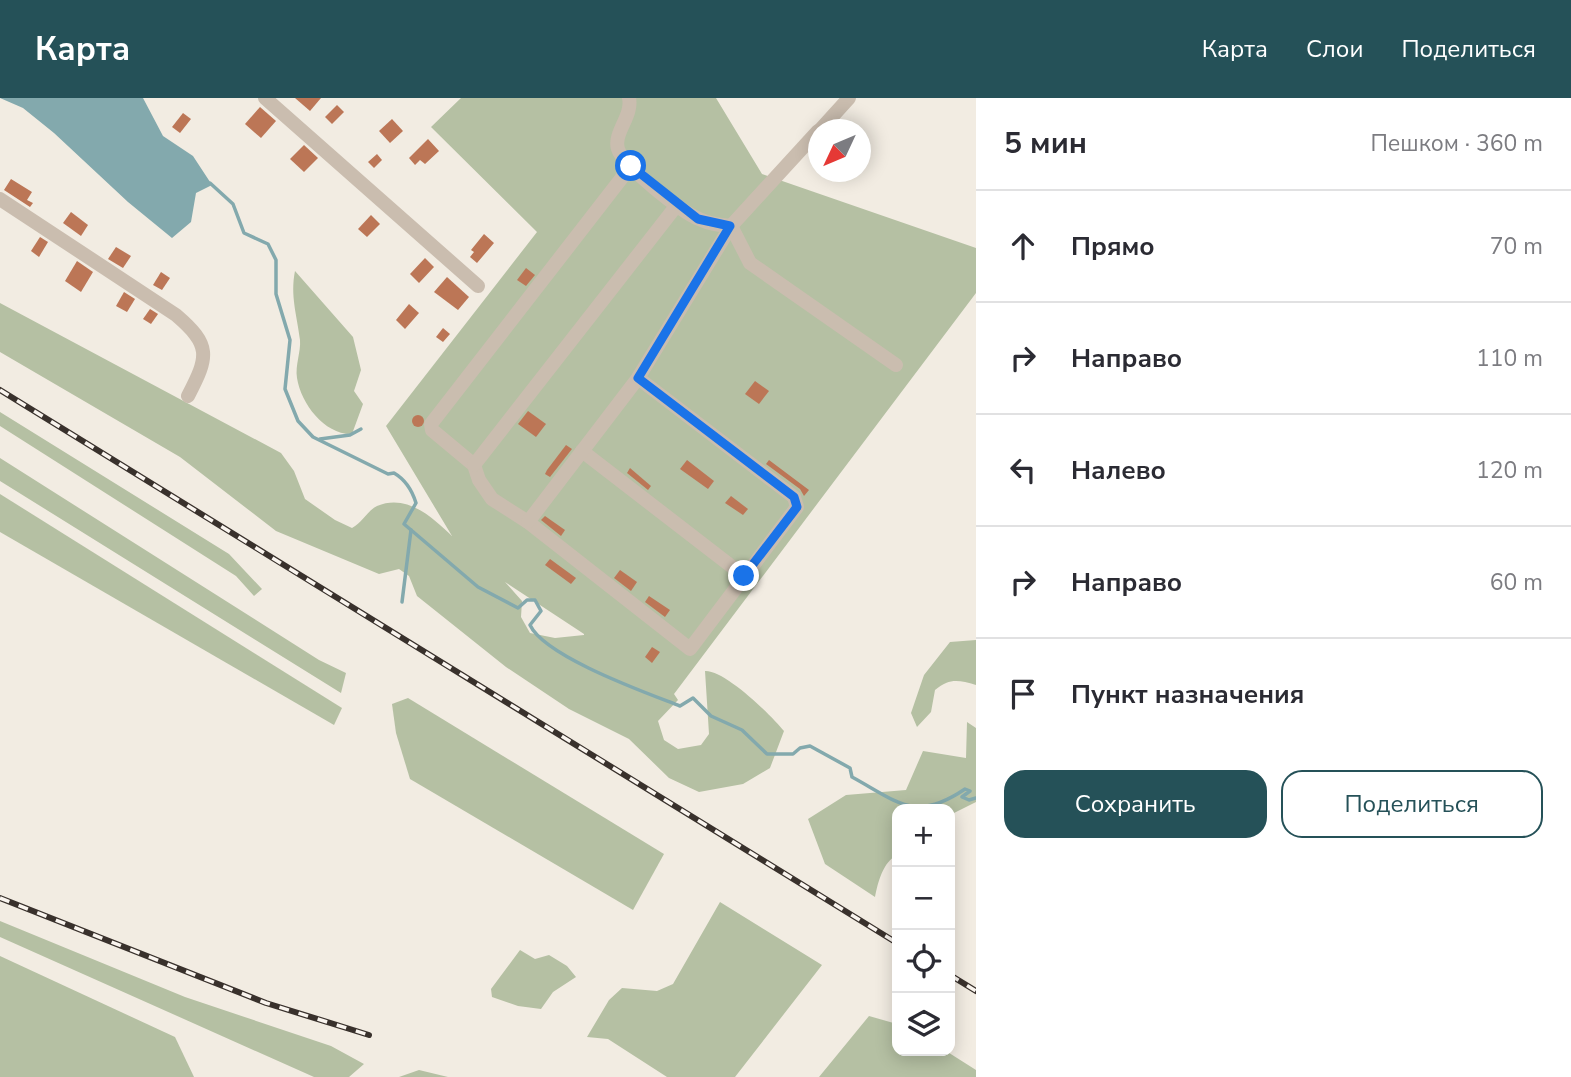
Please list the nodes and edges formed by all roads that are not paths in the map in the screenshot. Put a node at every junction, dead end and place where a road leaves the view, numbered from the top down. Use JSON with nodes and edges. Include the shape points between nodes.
{"nodes":[{"id":1,"x":265,"y":98,"type":"edge"},
{"id":2,"x":629,"y":98,"type":"edge"},
{"id":3,"x":849,"y":98,"type":"edge"},
{"id":4,"x":829,"y":119,"type":"edge"},
{"id":5,"x":808,"y":142,"type":"edge"},
{"id":6,"x":631,"y":166,"type":"junction"},
{"id":7,"x":0,"y":199,"type":"edge"},
{"id":8,"x":677,"y":205,"type":"junction"},
{"id":9,"x":730,"y":226,"type":"junction"},
{"id":10,"x":478,"y":286,"type":"dead end"},
{"id":11,"x":896,"y":365,"type":"dead end"},
{"id":12,"x":638,"y":378,"type":"junction"},
{"id":13,"x":188,"y":396,"type":"dead end"},
{"id":14,"x":582,"y":451,"type":"junction"},
{"id":15,"x":474,"y":465,"type":"junction"},
{"id":16,"x":528,"y":522,"type":"junction"},
{"id":17,"x":744,"y":576,"type":"junction"}],
"edges":[{"from":1,"to":10,"type":"street"},
{"from":2,"to":6,"type":"street","via":[[629,114],[617,141],[618,150]]},
{"from":3,"to":4,"type":"street"},
{"from":5,"to":9,"type":"street"},
{"from":6,"to":8,"type":"street"},
{"from":6,"to":15,"type":"street","via":[[433,418],[432,430]]},
{"from":7,"to":13,"type":"street","via":[[198,334],[203,352],[200,373]]},
{"from":8,"to":9,"type":"street","via":[[698,219]]},
{"from":8,"to":15,"type":"street"},
{"from":9,"to":11,"type":"street","via":[[750,262]]},
{"from":9,"to":12,"type":"street"},
{"from":12,"to":14,"type":"street"},
{"from":12,"to":17,"type":"street","via":[[794,497],[797,507]]},
{"from":14,"to":16,"type":"street"},
{"from":14,"to":17,"type":"street"},
{"from":15,"to":16,"type":"street","via":[[492,499]]},
{"from":16,"to":17,"type":"street","via":[[690,649]]}]}
